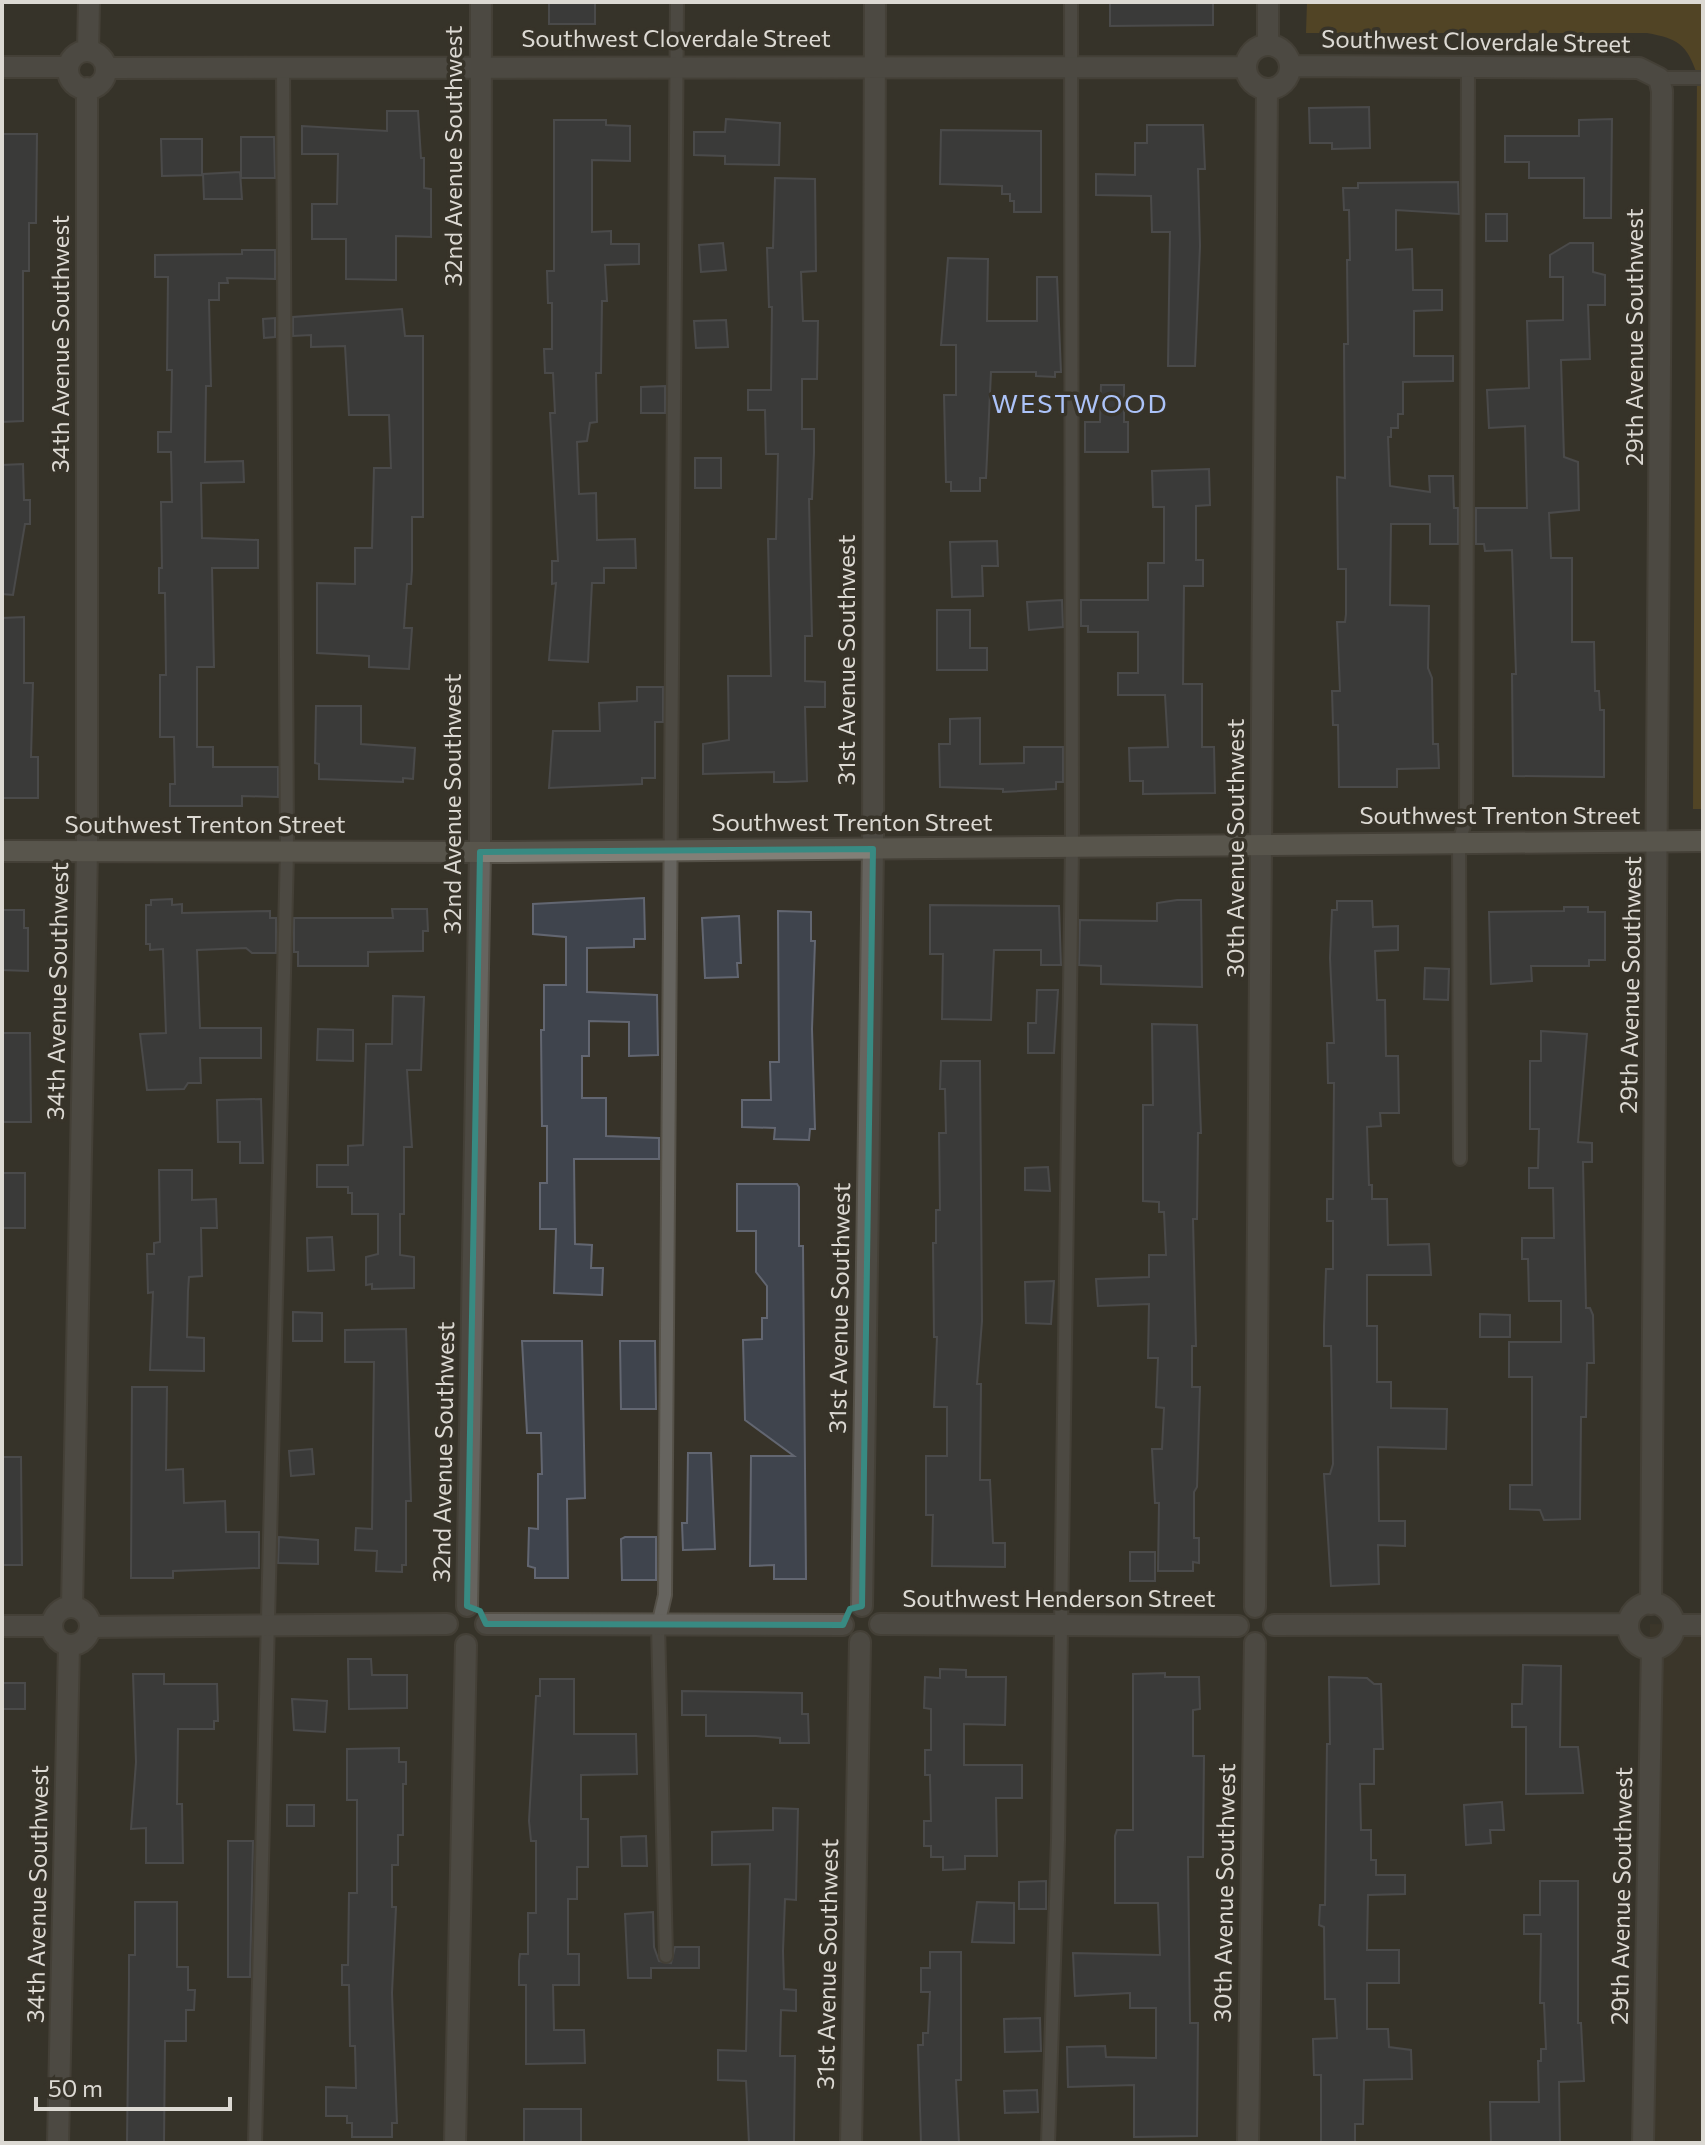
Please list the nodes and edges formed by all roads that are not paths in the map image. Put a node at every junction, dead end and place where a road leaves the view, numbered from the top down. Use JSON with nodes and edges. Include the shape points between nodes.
{"nodes":[{"id":1,"x":89,"y":2,"type":"edge"},
{"id":2,"x":481,"y":2,"type":"edge"},
{"id":3,"x":677,"y":2,"type":"edge"},
{"id":4,"x":875,"y":2,"type":"edge"},
{"id":5,"x":1071,"y":2,"type":"edge"},
{"id":6,"x":1268,"y":2,"type":"edge"},
{"id":7,"x":1268,"y":45,"type":"junction"},
{"id":8,"x":88,"y":51,"type":"junction"},
{"id":9,"x":875,"y":65,"type":"junction"},
{"id":10,"x":480,"y":66,"type":"junction"},
{"id":11,"x":1071,"y":66,"type":"junction"},
{"id":12,"x":1290,"y":66,"type":"junction"},
{"id":13,"x":2,"y":67,"type":"edge"},
{"id":14,"x":68,"y":67,"type":"junction"},
{"id":15,"x":283,"y":67,"type":"junction"},
{"id":16,"x":677,"y":67,"type":"junction"},
{"id":17,"x":1245,"y":67,"type":"junction"},
{"id":18,"x":1468,"y":67,"type":"junction"},
{"id":19,"x":106,"y":68,"type":"junction"},
{"id":20,"x":1659,"y":78,"type":"junction"},
{"id":21,"x":1703,"y":78,"type":"edge"},
{"id":22,"x":87,"y":88,"type":"junction"},
{"id":23,"x":1267,"y":89,"type":"junction"},
{"id":24,"x":1658,"y":841,"type":"junction"},
{"id":25,"x":1703,"y":841,"type":"edge"},
{"id":26,"x":1459,"y":842,"type":"junction"},
{"id":27,"x":1263,"y":844,"type":"junction"},
{"id":28,"x":1072,"y":848,"type":"junction"},
{"id":29,"x":873,"y":849,"type":"junction"},
{"id":30,"x":87,"y":850,"type":"junction"},
{"id":31,"x":673,"y":850,"type":"junction"},
{"id":32,"x":2,"y":851,"type":"edge"},
{"id":33,"x":287,"y":852,"type":"junction"},
{"id":34,"x":480,"y":852,"type":"junction"},
{"id":35,"x":1460,"y":1159,"type":"dead end"},
{"id":36,"x":1651,"y":1604,"type":"junction"},
{"id":37,"x":467,"y":1606,"type":"junction"},
{"id":38,"x":862,"y":1606,"type":"junction"},
{"id":39,"x":72,"y":1607,"type":"junction"},
{"id":40,"x":1255,"y":1607,"type":"junction"},
{"id":41,"x":447,"y":1624,"type":"junction"},
{"id":42,"x":486,"y":1624,"type":"junction"},
{"id":43,"x":880,"y":1624,"type":"junction"},
{"id":44,"x":1060,"y":1624,"type":"junction"},
{"id":45,"x":1628,"y":1624,"type":"junction"},
{"id":46,"x":269,"y":1625,"type":"junction"},
{"id":47,"x":658,"y":1625,"type":"junction"},
{"id":48,"x":843,"y":1625,"type":"junction"},
{"id":49,"x":1274,"y":1625,"type":"junction"},
{"id":50,"x":1674,"y":1625,"type":"junction"},
{"id":51,"x":1703,"y":1625,"type":"edge"},
{"id":52,"x":2,"y":1626,"type":"edge"},
{"id":53,"x":51,"y":1626,"type":"junction"},
{"id":54,"x":1238,"y":1626,"type":"junction"},
{"id":55,"x":90,"y":1627,"type":"junction"},
{"id":56,"x":860,"y":1642,"type":"junction"},
{"id":57,"x":1255,"y":1643,"type":"junction"},
{"id":58,"x":466,"y":1645,"type":"junction"},
{"id":59,"x":69,"y":1646,"type":"junction"},
{"id":60,"x":1652,"y":1649,"type":"junction"},
{"id":61,"x":666,"y":1956,"type":"dead end"},
{"id":62,"x":58,"y":2143,"type":"edge"},
{"id":63,"x":255,"y":2143,"type":"edge"},
{"id":64,"x":455,"y":2143,"type":"edge"},
{"id":65,"x":851,"y":2143,"type":"edge"},
{"id":66,"x":1048,"y":2143,"type":"edge"},
{"id":67,"x":1248,"y":2143,"type":"edge"},
{"id":68,"x":1643,"y":2143,"type":"edge"}],
"edges":[{"from":1,"to":8,"type":"street"},
{"from":2,"to":10,"type":"street","name":"32nd Avenue Southwest"},
{"from":3,"to":16,"type":"lane"},
{"from":4,"to":9,"type":"street","name":"31st Avenue Southwest"},
{"from":5,"to":11,"type":"lane"},
{"from":6,"to":7,"type":"street"},
{"from":7,"to":12,"type":"street","via":[[1280,48]]},
{"from":7,"to":17,"type":"street","via":[[1251,51]]},
{"from":8,"to":14,"type":"street","via":[[73,57]]},
{"from":8,"to":19,"type":"street","via":[[103,58]]},
{"from":9,"to":11,"type":"street","name":"Southwest Cloverdale Street"},
{"from":9,"to":16,"type":"street","name":"Southwest Cloverdale Street"},
{"from":9,"to":29,"type":"street","name":"31st Avenue Southwest"},
{"from":10,"to":15,"type":"street","name":"Southwest Cloverdale Street"},
{"from":10,"to":16,"type":"street","name":"Southwest Cloverdale Street"},
{"from":10,"to":34,"type":"street","name":"32nd Avenue Southwest"},
{"from":11,"to":17,"type":"street","name":"Southwest Cloverdale Street"},
{"from":11,"to":28,"type":"lane"},
{"from":12,"to":18,"type":"street","name":"Southwest Cloverdale Street"},
{"from":12,"to":23,"type":"street","via":[[1284,82]]},
{"from":13,"to":14,"type":"street"},
{"from":14,"to":22,"type":"street","via":[[75,84]]},
{"from":15,"to":19,"type":"street","name":"Southwest Cloverdale Street"},
{"from":15,"to":33,"type":"lane"},
{"from":16,"to":31,"type":"lane"},
{"from":17,"to":23,"type":"street","via":[[1252,83]]},
{"from":18,"to":20,"type":"street","name":"Southwest Cloverdale Street","via":[[1639,68]]},
{"from":18,"to":26,"type":"lane","via":[[1466,819]]},
{"from":19,"to":22,"type":"street","via":[[102,82]]},
{"from":20,"to":21,"type":"lane"},
{"from":20,"to":24,"type":"street","name":"29th Avenue Southwest"},
{"from":22,"to":30,"type":"street","name":"34th Avenue Southwest"},
{"from":23,"to":27,"type":"street","name":"30th Avenue Southwest"},
{"from":24,"to":25,"type":"street","name":"Southwest Trenton Street"},
{"from":24,"to":26,"type":"street","name":"Southwest Trenton Street"},
{"from":24,"to":36,"type":"street","name":"29th Avenue Southwest"},
{"from":26,"to":27,"type":"street","name":"Southwest Trenton Street"},
{"from":26,"to":35,"type":"lane"},
{"from":27,"to":28,"type":"street","name":"Southwest Trenton Street"},
{"from":27,"to":40,"type":"street","name":"30th Avenue Southwest"},
{"from":28,"to":29,"type":"street","name":"Southwest Trenton Street"},
{"from":28,"to":44,"type":"lane"},
{"from":29,"to":31,"type":"street","name":"Southwest Trenton Street"},
{"from":29,"to":38,"type":"street","name":"31st Avenue Southwest"},
{"from":30,"to":32,"type":"street","name":"Southwest Trenton Street"},
{"from":30,"to":33,"type":"street","name":"Southwest Trenton Street"},
{"from":30,"to":39,"type":"street","name":"34th Avenue Southwest"},
{"from":31,"to":34,"type":"street","name":"Southwest Trenton Street"},
{"from":31,"to":47,"type":"lane","via":[[665,1595]]},
{"from":33,"to":34,"type":"street","name":"Southwest Trenton Street"},
{"from":33,"to":46,"type":"lane"},
{"from":34,"to":37,"type":"street","name":"32nd Avenue Southwest"},
{"from":36,"to":45,"type":"street","via":[[1635,1611]]},
{"from":36,"to":50,"type":"street","via":[[1668,1612]]},
{"from":37,"to":41,"type":"street","via":[[455,1609]]},
{"from":37,"to":42,"type":"street","via":[[480,1611]]},
{"from":38,"to":43,"type":"street","via":[[873,1610]]},
{"from":38,"to":48,"type":"street","via":[[850,1609]]},
{"from":39,"to":53,"type":"street","via":[[60,1610]]},
{"from":39,"to":55,"type":"street","via":[[84,1612]]},
{"from":40,"to":49,"type":"street","via":[[1266,1610]]},
{"from":40,"to":54,"type":"street","via":[[1243,1611]]},
{"from":41,"to":46,"type":"street"},
{"from":41,"to":58,"type":"street","via":[[450,1636]]},
{"from":42,"to":47,"type":"street"},
{"from":42,"to":58,"type":"street","via":[[478,1641]]},
{"from":43,"to":44,"type":"street","name":"Southwest Henderson Street"},
{"from":43,"to":56,"type":"street","via":[[875,1637]]},
{"from":44,"to":54,"type":"street","name":"Southwest Henderson Street"},
{"from":44,"to":66,"type":"lane"},
{"from":45,"to":49,"type":"street"},
{"from":45,"to":60,"type":"street","via":[[1637,1645]]},
{"from":46,"to":55,"type":"street"},
{"from":46,"to":63,"type":"lane"},
{"from":47,"to":48,"type":"street"},
{"from":47,"to":61,"type":"lane"},
{"from":48,"to":56,"type":"street","via":[[848,1636]]},
{"from":49,"to":57,"type":"street","via":[[1265,1640]]},
{"from":50,"to":51,"type":"street"},
{"from":50,"to":60,"type":"street","via":[[1666,1644]]},
{"from":52,"to":53,"type":"street"},
{"from":53,"to":59,"type":"street","via":[[55,1638]]},
{"from":54,"to":57,"type":"street","via":[[1243,1638]]},
{"from":55,"to":59,"type":"street","via":[[84,1641]]},
{"from":56,"to":65,"type":"street","name":"31st Avenue Southwest"},
{"from":57,"to":67,"type":"street","name":"30th Avenue Southwest"},
{"from":58,"to":64,"type":"street"},
{"from":59,"to":62,"type":"street","name":"34th Avenue Southwest"},
{"from":60,"to":68,"type":"street","name":"29th Avenue Southwest"}]}
